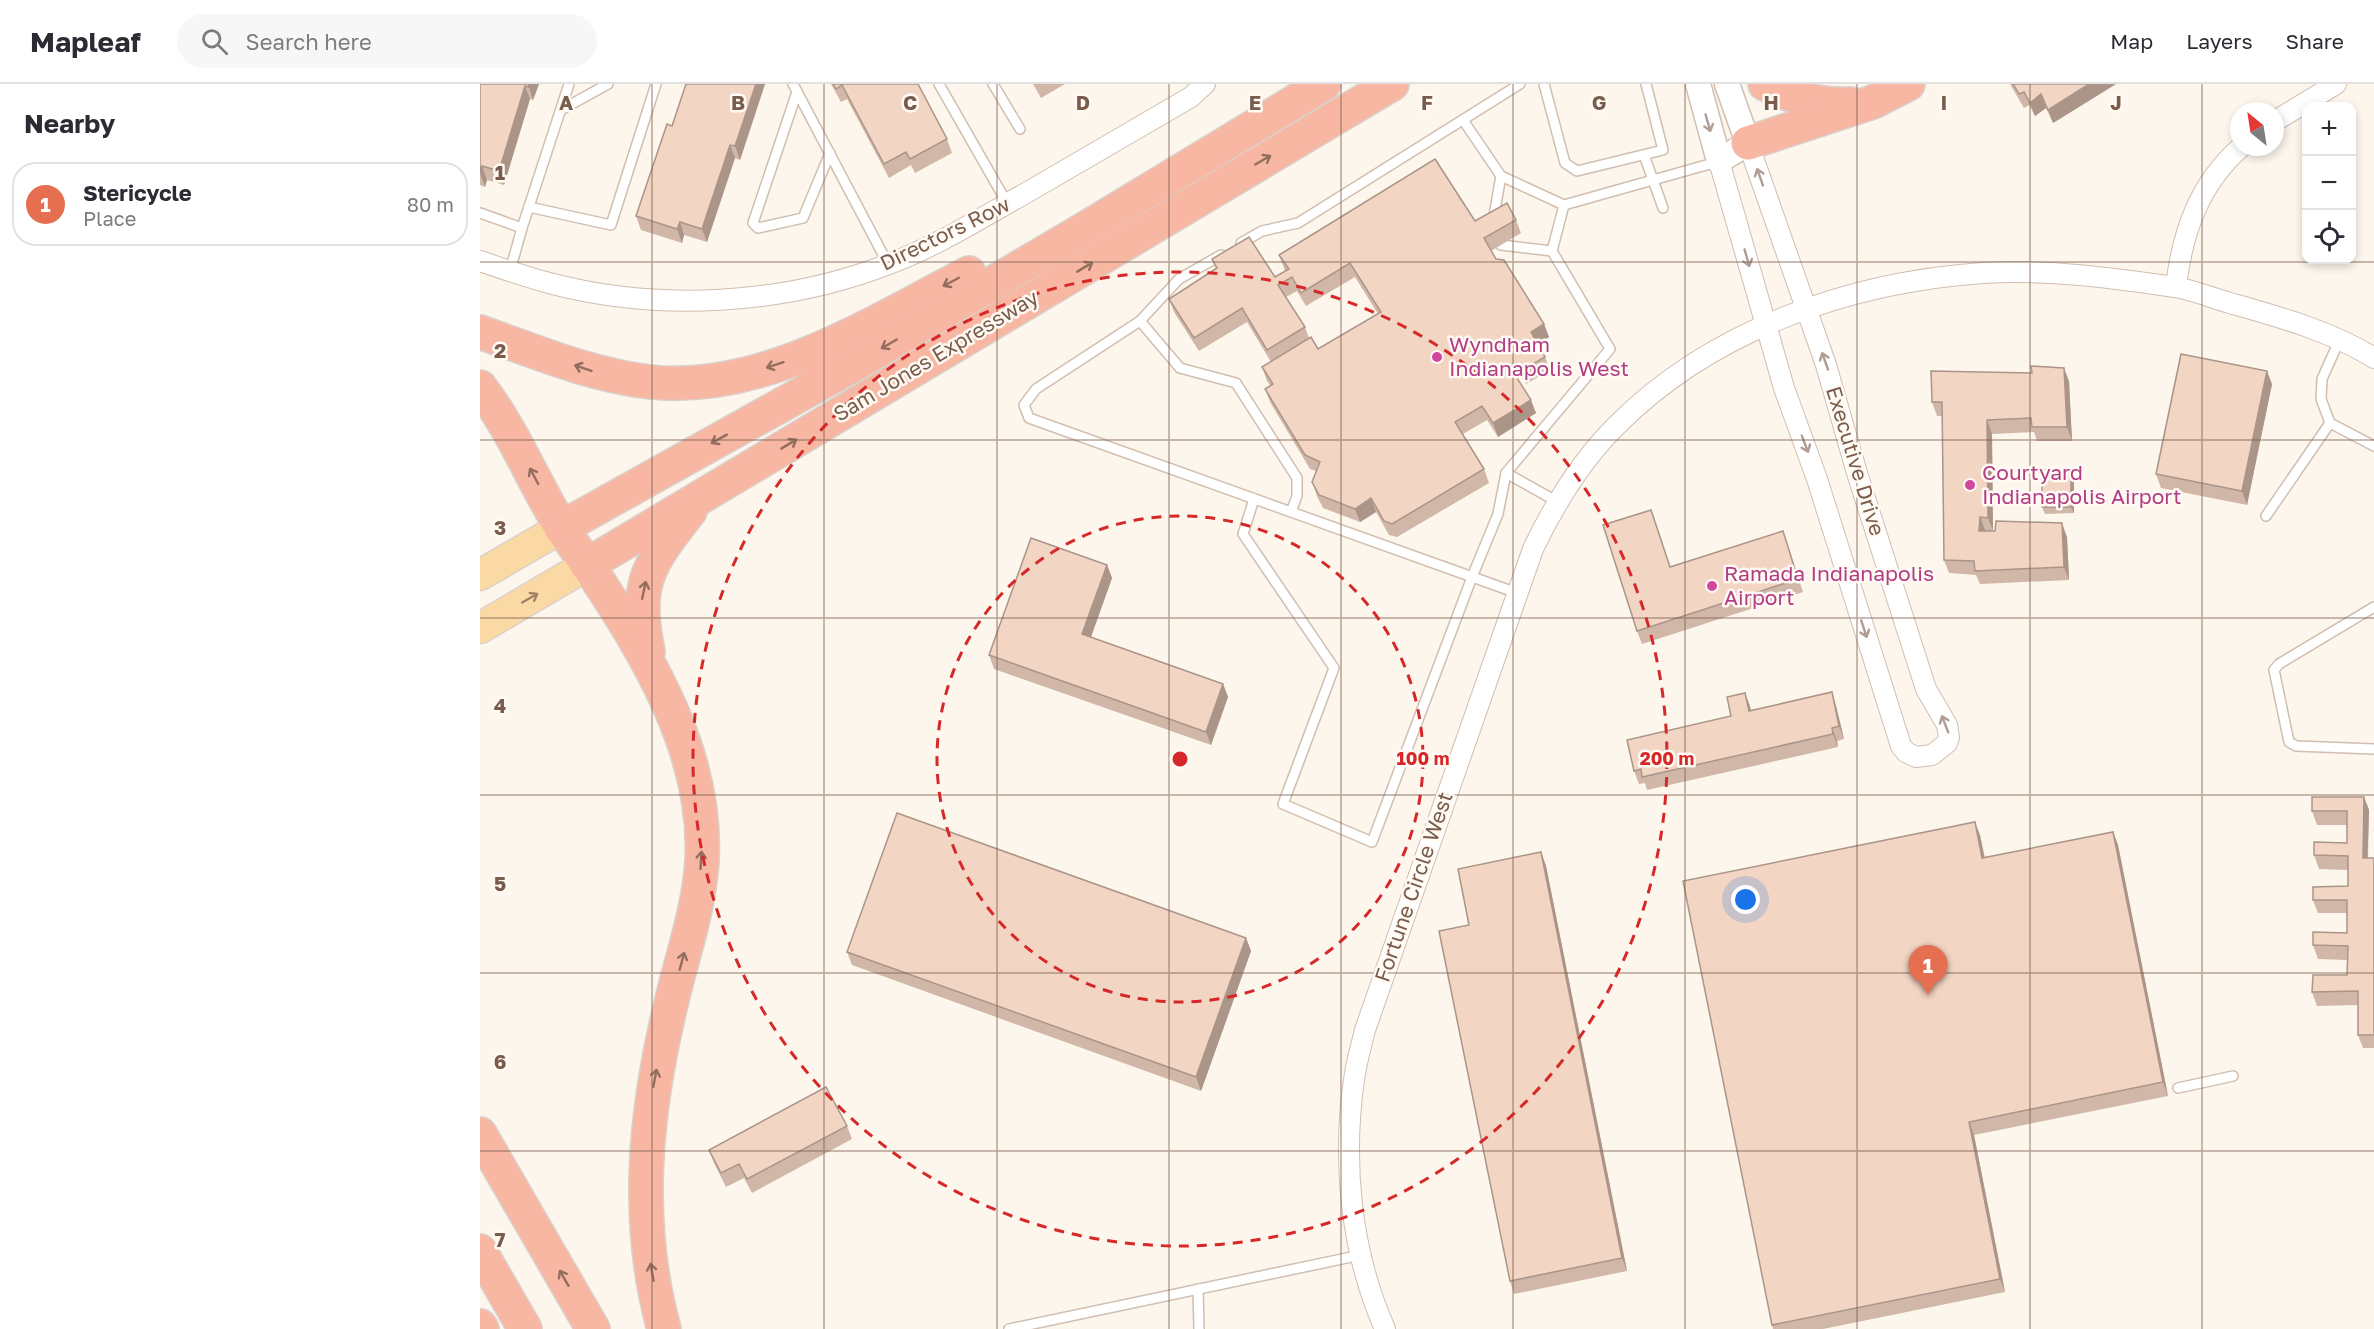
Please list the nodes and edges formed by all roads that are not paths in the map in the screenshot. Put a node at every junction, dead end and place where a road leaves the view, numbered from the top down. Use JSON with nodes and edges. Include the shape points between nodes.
{"nodes":[{"id":1,"x":569,"y":84,"type":"edge"},
{"id":2,"x":608,"y":84,"type":"edge"},
{"id":3,"x":656,"y":84,"type":"edge"},
{"id":4,"x":939,"y":84,"type":"edge"},
{"id":5,"x":993,"y":84,"type":"edge"},
{"id":6,"x":1205,"y":84,"type":"edge"},
{"id":7,"x":1324,"y":84,"type":"edge"},
{"id":8,"x":1392,"y":84,"type":"edge"},
{"id":9,"x":1521,"y":84,"type":"edge"},
{"id":10,"x":1545,"y":84,"type":"edge"},
{"id":11,"x":1646,"y":84,"type":"edge"},
{"id":12,"x":1698,"y":84,"type":"edge"},
{"id":13,"x":1727,"y":84,"type":"edge"},
{"id":14,"x":1765,"y":84,"type":"edge"},
{"id":15,"x":1908,"y":84,"type":"edge"},
{"id":16,"x":2336,"y":84,"type":"edge"},
{"id":17,"x":795,"y":88,"type":"edge"},
{"id":18,"x":1874,"y":102,"type":"junction"},
{"id":19,"x":561,"y":110,"type":"junction"},
{"id":20,"x":1282,"y":110,"type":"junction"},
{"id":21,"x":2284,"y":116,"type":"edge"},
{"id":22,"x":1463,"y":120,"type":"junction"},
{"id":23,"x":1020,"y":129,"type":"dead end"},
{"id":24,"x":1748,"y":143,"type":"junction"},
{"id":25,"x":830,"y":153,"type":"junction"},
{"id":26,"x":1644,"y":155,"type":"junction"},
{"id":27,"x":2232,"y":156,"type":"edge"},
{"id":28,"x":1719,"y":161,"type":"junction"},
{"id":29,"x":1501,"y":176,"type":"junction"},
{"id":30,"x":1652,"y":180,"type":"junction"},
{"id":31,"x":1007,"y":203,"type":"junction"},
{"id":32,"x":1564,"y":205,"type":"junction"},
{"id":33,"x":529,"y":207,"type":"junction"},
{"id":34,"x":1663,"y":208,"type":"dead end"},
{"id":35,"x":480,"y":213,"type":"edge"},
{"id":36,"x":522,"y":228,"type":"junction"},
{"id":37,"x":1235,"y":247,"type":"edge"},
{"id":38,"x":1552,"y":251,"type":"junction"},
{"id":39,"x":1225,"y":252,"type":"edge"},
{"id":40,"x":480,"y":261,"type":"edge"},
{"id":41,"x":888,"y":264,"type":"junction"},
{"id":42,"x":510,"y":271,"type":"junction"},
{"id":43,"x":2176,"y":287,"type":"junction"},
{"id":44,"x":1807,"y":309,"type":"junction"},
{"id":45,"x":1140,"y":321,"type":"junction"},
{"id":46,"x":1766,"y":324,"type":"junction"},
{"id":47,"x":480,"y":332,"type":"edge"},
{"id":48,"x":2339,"y":341,"type":"junction"},
{"id":49,"x":2374,"y":358,"type":"edge"},
{"id":50,"x":480,"y":387,"type":"edge"},
{"id":51,"x":2330,"y":423,"type":"junction"},
{"id":52,"x":2374,"y":446,"type":"edge"},
{"id":53,"x":1506,"y":473,"type":"junction"},
{"id":54,"x":703,"y":495,"type":"junction"},
{"id":55,"x":1254,"y":499,"type":"junction"},
{"id":56,"x":1558,"y":502,"type":"junction"},
{"id":57,"x":1291,"y":512,"type":"junction"},
{"id":58,"x":2266,"y":516,"type":"dead end"},
{"id":59,"x":561,"y":528,"type":"junction"},
{"id":60,"x":587,"y":565,"type":"junction"},
{"id":61,"x":480,"y":575,"type":"edge"},
{"id":62,"x":1472,"y":577,"type":"junction"},
{"id":63,"x":1517,"y":593,"type":"junction"},
{"id":64,"x":2374,"y":607,"type":"edge"},
{"id":65,"x":480,"y":628,"type":"edge"},
{"id":66,"x":651,"y":669,"type":"junction"},
{"id":67,"x":2374,"y":749,"type":"edge"},
{"id":68,"x":2233,"y":1076,"type":"dead end"},
{"id":69,"x":2178,"y":1088,"type":"dead end"},
{"id":70,"x":480,"y":1134,"type":"edge"},
{"id":71,"x":480,"y":1251,"type":"edge"},
{"id":72,"x":1360,"y":1255,"type":"junction"},
{"id":73,"x":1198,"y":1289,"type":"junction"},
{"id":74,"x":1029,"y":1327,"type":"edge"},
{"id":75,"x":525,"y":1329,"type":"edge"},
{"id":76,"x":593,"y":1329,"type":"edge"},
{"id":77,"x":664,"y":1329,"type":"edge"},
{"id":78,"x":1009,"y":1329,"type":"edge"},
{"id":79,"x":1199,"y":1329,"type":"edge"},
{"id":80,"x":1385,"y":1329,"type":"edge"}],
"edges":[{"from":1,"to":19,"type":"lane"},
{"from":2,"to":19,"type":"lane"},
{"from":3,"to":33,"type":"lane","via":[[611,225]]},
{"from":4,"to":31,"type":"lane"},
{"from":5,"to":23,"type":"lane"},
{"from":6,"to":31,"type":"street","name":"Directors Row","via":[[1191,97]]},
{"from":7,"to":20,"type":"highway","name":"Sam Jones Expressway"},
{"from":54,"to":8,"type":"highway","name":"Sam Jones Expressway","one_way":true},
{"from":9,"to":22,"type":"lane"},
{"from":10,"to":26,"type":"lane","via":[[1565,163],[1577,171]]},
{"from":11,"to":26,"type":"lane","via":[[1663,150]]},
{"from":12,"to":28,"type":"street","name":"Executive Drive","one_way":true},
{"from":13,"to":24,"type":"street","name":"Executive Drive"},
{"from":14,"to":18,"type":"highway","via":[[1823,103]]},
{"from":15,"to":18,"type":"highway"},
{"from":16,"to":21,"type":"street"},
{"from":17,"to":25,"type":"lane"},
{"from":17,"to":25,"type":"lane","via":[[753,223],[758,228],[803,218]]},
{"from":18,"to":24,"type":"highway"},
{"from":19,"to":33,"type":"lane"},
{"from":20,"to":47,"type":"highway","one_way":true,"via":[[845,338],[764,369],[694,382],[652,382],[591,371]]},
{"from":20,"to":59,"type":"highway","name":"Sam Jones Expressway","one_way":true,"via":[[862,360]]},
{"from":22,"to":29,"type":"lane"},
{"from":22,"to":37,"type":"lane","via":[[1298,223],[1262,231]]},
{"from":24,"to":28,"type":"street"},
{"from":44,"to":24,"type":"street","name":"Executive Drive","one_way":true},
{"from":25,"to":41,"type":"lane"},
{"from":26,"to":30,"type":"lane"},
{"from":27,"to":43,"type":"street","via":[[2194,209],[2182,245]]},
{"from":28,"to":30,"type":"lane"},
{"from":28,"to":46,"type":"street","name":"Executive Drive","one_way":true},
{"from":29,"to":32,"type":"lane"},
{"from":29,"to":38,"type":"lane","via":[[1491,228],[1501,245]]},
{"from":30,"to":32,"type":"lane"},
{"from":30,"to":34,"type":"lane"},
{"from":31,"to":41,"type":"street","name":"Directors Row","via":[[928,247]]},
{"from":32,"to":38,"type":"lane"},
{"from":33,"to":36,"type":"lane"},
{"from":35,"to":36,"type":"lane"},
{"from":36,"to":42,"type":"lane"},
{"from":38,"to":53,"type":"lane","via":[[1610,350]]},
{"from":39,"to":45,"type":"lane","via":[[1179,279]]},
{"from":40,"to":42,"type":"street","name":"Directors Row"},
{"from":41,"to":42,"type":"street","name":"Directors Row","via":[[796,290],[699,300],[609,295]]},
{"from":43,"to":44,"type":"street","name":"Fortune Circle West","via":[[2073,275],[1984,273],[1891,286]]},
{"from":43,"to":48,"type":"street","name":"Fortune Circle West","via":[[2282,317]]},
{"from":44,"to":46,"type":"street","name":"Fortune Circle West"},
{"from":46,"to":44,"type":"street","name":"Executive Drive","one_way":true,"via":[[1901,746],[1916,757],[1932,755],[1947,743],[1947,726],[1926,689]]},
{"from":45,"to":55,"type":"lane","via":[[1036,389],[1024,405],[1029,418]]},
{"from":45,"to":57,"type":"lane","via":[[1180,368],[1236,382],[1298,478]]},
{"from":46,"to":56,"type":"street","name":"Fortune Circle West","via":[[1680,374],[1626,416],[1585,462]]},
{"from":48,"to":49,"type":"street","name":"Fortune Circle West"},
{"from":48,"to":51,"type":"lane","via":[[2322,379],[2321,399]]},
{"from":59,"to":50,"type":"highway","one_way":true,"via":[[496,408]]},
{"from":51,"to":52,"type":"lane"},
{"from":51,"to":58,"type":"lane"},
{"from":53,"to":56,"type":"lane"},
{"from":53,"to":62,"type":"lane","via":[[1498,514]]},
{"from":54,"to":60,"type":"highway","name":"Sam Jones Expressway"},
{"from":66,"to":54,"type":"highway","one_way":true,"via":[[641,602],[647,578],[665,543]]},
{"from":55,"to":57,"type":"lane"},
{"from":55,"to":62,"type":"lane","via":[[1243,534],[1334,668],[1283,804],[1372,842]]},
{"from":56,"to":63,"type":"street","name":"Fortune Circle West"},
{"from":57,"to":62,"type":"lane"},
{"from":59,"to":60,"type":"highway"},
{"from":59,"to":61,"type":"main road","name":"Sam Jones Expressway"},
{"from":65,"to":60,"type":"main road","name":"Sam Jones Expressway","one_way":true},
{"from":60,"to":66,"type":"highway"},
{"from":62,"to":63,"type":"lane"},
{"from":63,"to":72,"type":"street","name":"Fortune Circle West","via":[[1358,1056],[1349,1144]]},
{"from":64,"to":67,"type":"lane","via":[[2274,670],[2289,742],[2296,746]]},
{"from":77,"to":66,"type":"highway","one_way":true,"via":[[647,1234],[646,1147],[658,1061],[699,889],[702,830],[690,760]]},
{"from":68,"to":69,"type":"lane"},
{"from":76,"to":70,"type":"highway","one_way":true},
{"from":71,"to":75,"type":"highway"},
{"from":72,"to":73,"type":"lane"},
{"from":72,"to":80,"type":"street","name":"Fortune Circle West"},
{"from":73,"to":74,"type":"lane"},
{"from":73,"to":79,"type":"lane"},
{"from":74,"to":78,"type":"lane"}]}
